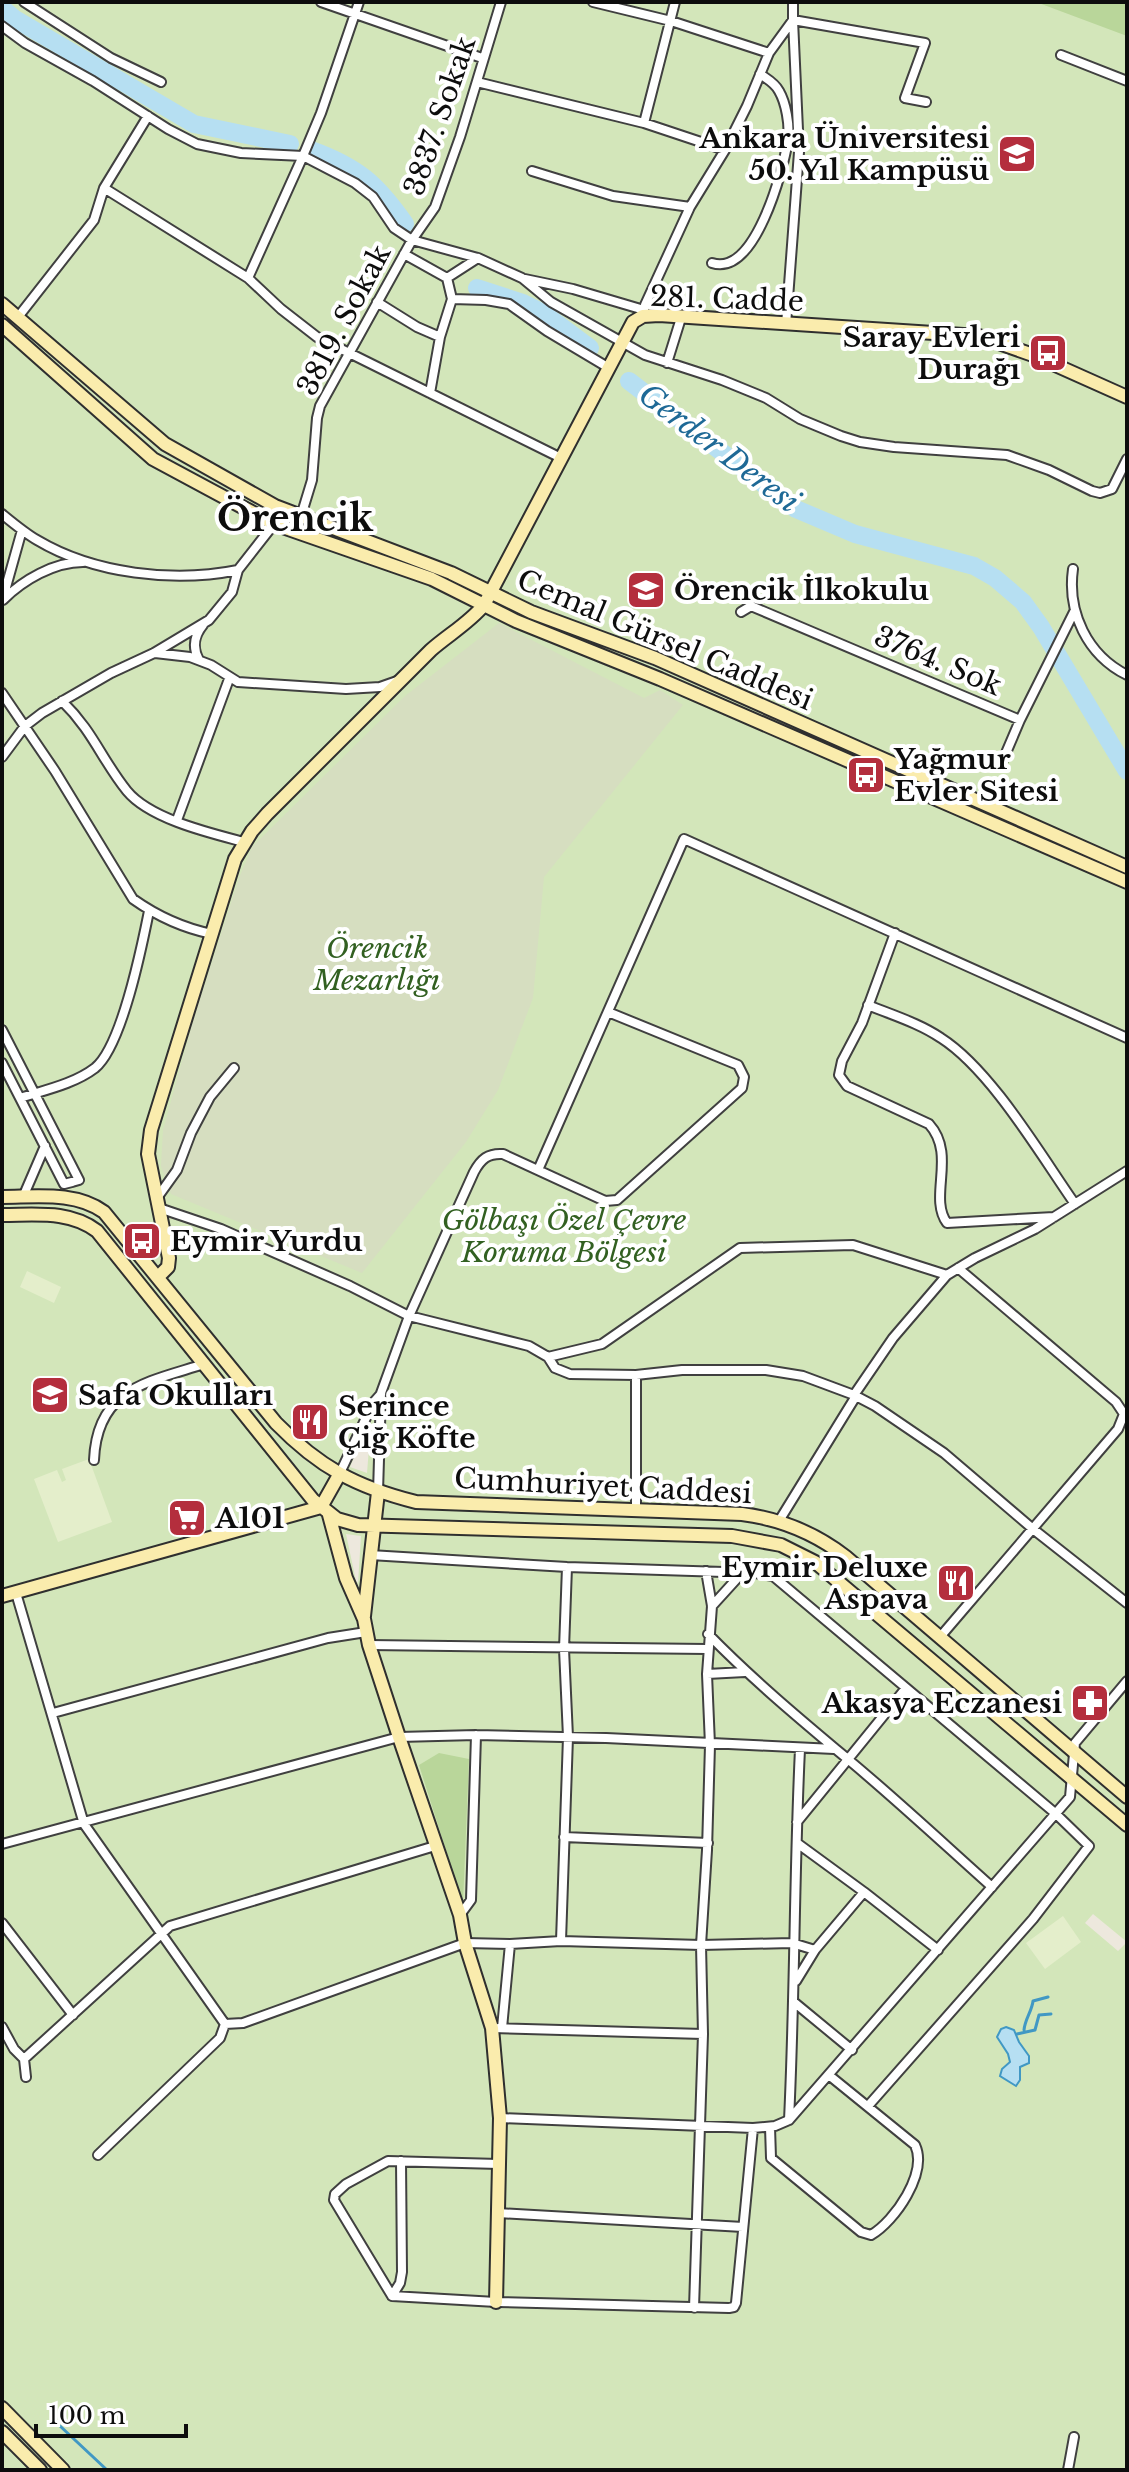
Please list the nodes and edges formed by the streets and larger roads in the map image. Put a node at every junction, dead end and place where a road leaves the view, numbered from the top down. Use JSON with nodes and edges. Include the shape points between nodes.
{"nodes":[{"id":1,"x":24,"y":2,"type":"edge"},
{"id":2,"x":321,"y":2,"type":"edge"},
{"id":3,"x":359,"y":2,"type":"edge"},
{"id":4,"x":501,"y":2,"type":"edge"},
{"id":5,"x":593,"y":2,"type":"edge"},
{"id":6,"x":675,"y":2,"type":"edge"},
{"id":7,"x":793,"y":2,"type":"edge"},
{"id":8,"x":355,"y":14,"type":"junction"},
{"id":9,"x":793,"y":20,"type":"junction"},
{"id":10,"x":671,"y":21,"type":"junction"},
{"id":11,"x":2,"y":26,"type":"edge"},
{"id":12,"x":769,"y":53,"type":"junction"},
{"id":13,"x":1061,"y":55,"type":"dead end"},
{"id":14,"x":482,"y":58,"type":"junction"},
{"id":15,"x":760,"y":74,"type":"junction"},
{"id":16,"x":1127,"y":81,"type":"edge"},
{"id":17,"x":161,"y":82,"type":"dead end"},
{"id":18,"x":477,"y":82,"type":"junction"},
{"id":19,"x":926,"y":102,"type":"dead end"},
{"id":20,"x":148,"y":116,"type":"junction"},
{"id":21,"x":644,"y":123,"type":"junction"},
{"id":22,"x":725,"y":150,"type":"junction"},
{"id":23,"x":303,"y":156,"type":"junction"},
{"id":24,"x":532,"y":171,"type":"dead end"},
{"id":25,"x":104,"y":188,"type":"junction"},
{"id":26,"x":690,"y":207,"type":"junction"},
{"id":27,"x":412,"y":240,"type":"junction"},
{"id":28,"x":404,"y":254,"type":"junction"},
{"id":29,"x":478,"y":258,"type":"junction"},
{"id":30,"x":712,"y":263,"type":"dead end"},
{"id":31,"x":248,"y":278,"type":"junction"},
{"id":32,"x":447,"y":278,"type":"junction"},
{"id":33,"x":522,"y":278,"type":"junction"},
{"id":34,"x":452,"y":299,"type":"junction"},
{"id":35,"x":377,"y":302,"type":"junction"},
{"id":36,"x":2,"y":304,"type":"edge"},
{"id":37,"x":643,"y":313,"type":"junction"},
{"id":38,"x":18,"y":317,"type":"junction"},
{"id":39,"x":681,"y":318,"type":"junction"},
{"id":40,"x":786,"y":325,"type":"junction"},
{"id":41,"x":3,"y":329,"type":"edge"},
{"id":42,"x":440,"y":337,"type":"junction"},
{"id":43,"x":623,"y":340,"type":"junction"},
{"id":44,"x":348,"y":352,"type":"junction"},
{"id":45,"x":667,"y":363,"type":"junction"},
{"id":46,"x":609,"y":368,"type":"junction"},
{"id":47,"x":430,"y":393,"type":"junction"},
{"id":48,"x":1127,"y":397,"type":"edge"},
{"id":49,"x":561,"y":458,"type":"junction"},
{"id":50,"x":1127,"y":459,"type":"edge"},
{"id":51,"x":2,"y":514,"type":"edge"},
{"id":52,"x":301,"y":516,"type":"junction"},
{"id":53,"x":274,"y":524,"type":"junction"},
{"id":54,"x":22,"y":530,"type":"junction"},
{"id":55,"x":87,"y":562,"type":"junction"},
{"id":56,"x":1073,"y":569,"type":"dead end"},
{"id":57,"x":238,"y":570,"type":"junction"},
{"id":58,"x":490,"y":592,"type":"junction"},
{"id":59,"x":2,"y":601,"type":"edge"},
{"id":60,"x":484,"y":605,"type":"junction"},
{"id":61,"x":741,"y":612,"type":"dead end"},
{"id":62,"x":1074,"y":612,"type":"junction"},
{"id":63,"x":209,"y":620,"type":"junction"},
{"id":64,"x":154,"y":653,"type":"junction"},
{"id":65,"x":199,"y":661,"type":"junction"},
{"id":66,"x":1127,"y":675,"type":"edge"},
{"id":67,"x":229,"y":679,"type":"junction"},
{"id":68,"x":401,"y":679,"type":"junction"},
{"id":69,"x":2,"y":693,"type":"edge"},
{"id":70,"x":62,"y":701,"type":"junction"},
{"id":71,"x":1020,"y":720,"type":"junction"},
{"id":72,"x":25,"y":726,"type":"junction"},
{"id":73,"x":2,"y":757,"type":"edge"},
{"id":74,"x":1000,"y":767,"type":"dead end"},
{"id":75,"x":177,"y":820,"type":"junction"},
{"id":76,"x":244,"y":842,"type":"junction"},
{"id":77,"x":1127,"y":867,"type":"edge"},
{"id":78,"x":1127,"y":882,"type":"edge"},
{"id":79,"x":149,"y":911,"type":"junction"},
{"id":80,"x":895,"y":933,"type":"junction"},
{"id":81,"x":212,"y":934,"type":"junction"},
{"id":82,"x":868,"y":1005,"type":"junction"},
{"id":83,"x":608,"y":1012,"type":"junction"},
{"id":84,"x":2,"y":1030,"type":"edge"},
{"id":85,"x":1127,"y":1038,"type":"edge"},
{"id":86,"x":2,"y":1063,"type":"edge"},
{"id":87,"x":234,"y":1068,"type":"dead end"},
{"id":88,"x":35,"y":1094,"type":"junction"},
{"id":89,"x":20,"y":1098,"type":"junction"},
{"id":90,"x":45,"y":1146,"type":"junction"},
{"id":91,"x":538,"y":1170,"type":"junction"},
{"id":92,"x":1127,"y":1171,"type":"edge"},
{"id":93,"x":72,"y":1182,"type":"junction"},
{"id":94,"x":2,"y":1197,"type":"edge"},
{"id":95,"x":23,"y":1197,"type":"junction"},
{"id":96,"x":81,"y":1200,"type":"junction"},
{"id":97,"x":158,"y":1203,"type":"junction"},
{"id":98,"x":1075,"y":1204,"type":"junction"},
{"id":99,"x":2,"y":1215,"type":"edge"},
{"id":100,"x":1054,"y":1217,"type":"junction"},
{"id":101,"x":77,"y":1218,"type":"junction"},
{"id":102,"x":144,"y":1259,"type":"junction"},
{"id":103,"x":958,"y":1268,"type":"junction"},
{"id":104,"x":130,"y":1271,"type":"junction"},
{"id":105,"x":947,"y":1275,"type":"junction"},
{"id":106,"x":158,"y":1277,"type":"junction"},
{"id":107,"x":171,"y":1294,"type":"junction"},
{"id":108,"x":158,"y":1305,"type":"junction"},
{"id":109,"x":409,"y":1316,"type":"junction"},
{"id":110,"x":548,"y":1357,"type":"junction"},
{"id":111,"x":204,"y":1364,"type":"junction"},
{"id":112,"x":636,"y":1375,"type":"junction"},
{"id":113,"x":381,"y":1393,"type":"junction"},
{"id":114,"x":855,"y":1395,"type":"junction"},
{"id":115,"x":1125,"y":1416,"type":"edge"},
{"id":116,"x":94,"y":1460,"type":"dead end"},
{"id":117,"x":339,"y":1475,"type":"junction"},
{"id":118,"x":378,"y":1492,"type":"junction"},
{"id":119,"x":325,"y":1511,"type":"junction"},
{"id":120,"x":636,"y":1511,"type":"junction"},
{"id":121,"x":779,"y":1521,"type":"junction"},
{"id":122,"x":373,"y":1526,"type":"junction"},
{"id":123,"x":1033,"y":1529,"type":"junction"},
{"id":124,"x":370,"y":1555,"type":"junction"},
{"id":125,"x":567,"y":1567,"type":"junction"},
{"id":126,"x":706,"y":1571,"type":"junction"},
{"id":127,"x":742,"y":1573,"type":"junction"},
{"id":128,"x":16,"y":1593,"type":"junction"},
{"id":129,"x":2,"y":1596,"type":"edge"},
{"id":130,"x":1127,"y":1603,"type":"edge"},
{"id":131,"x":712,"y":1606,"type":"junction"},
{"id":132,"x":366,"y":1632,"type":"junction"},
{"id":133,"x":708,"y":1634,"type":"junction"},
{"id":134,"x":940,"y":1637,"type":"junction"},
{"id":135,"x":564,"y":1649,"type":"junction"},
{"id":136,"x":707,"y":1649,"type":"junction"},
{"id":137,"x":745,"y":1672,"type":"junction"},
{"id":138,"x":707,"y":1674,"type":"junction"},
{"id":139,"x":1127,"y":1681,"type":"edge"},
{"id":140,"x":906,"y":1688,"type":"junction"},
{"id":141,"x":53,"y":1713,"type":"junction"},
{"id":142,"x":476,"y":1735,"type":"junction"},
{"id":143,"x":399,"y":1737,"type":"junction"},
{"id":144,"x":568,"y":1737,"type":"junction"},
{"id":145,"x":710,"y":1745,"type":"junction"},
{"id":146,"x":800,"y":1749,"type":"junction"},
{"id":147,"x":834,"y":1749,"type":"junction"},
{"id":148,"x":1073,"y":1751,"type":"junction"},
{"id":149,"x":847,"y":1759,"type":"junction"},
{"id":150,"x":1072,"y":1779,"type":"junction"},
{"id":151,"x":1127,"y":1797,"type":"edge"},
{"id":152,"x":1055,"y":1813,"type":"junction"},
{"id":153,"x":797,"y":1823,"type":"junction"},
{"id":154,"x":84,"y":1824,"type":"junction"},
{"id":155,"x":1127,"y":1825,"type":"edge"},
{"id":156,"x":564,"y":1837,"type":"junction"},
{"id":157,"x":708,"y":1843,"type":"junction"},
{"id":158,"x":797,"y":1843,"type":"junction"},
{"id":159,"x":2,"y":1844,"type":"edge"},
{"id":160,"x":435,"y":1846,"type":"junction"},
{"id":161,"x":992,"y":1887,"type":"junction"},
{"id":162,"x":864,"y":1892,"type":"junction"},
{"id":163,"x":460,"y":1915,"type":"junction"},
{"id":164,"x":2,"y":1923,"type":"edge"},
{"id":165,"x":161,"y":1934,"type":"junction"},
{"id":166,"x":561,"y":1941,"type":"junction"},
{"id":167,"x":465,"y":1943,"type":"junction"},
{"id":168,"x":792,"y":1943,"type":"junction"},
{"id":169,"x":510,"y":1944,"type":"junction"},
{"id":170,"x":701,"y":1945,"type":"junction"},
{"id":171,"x":815,"y":1950,"type":"junction"},
{"id":172,"x":938,"y":1950,"type":"junction"},
{"id":173,"x":795,"y":1981,"type":"junction"},
{"id":174,"x":795,"y":2003,"type":"junction"},
{"id":175,"x":73,"y":2015,"type":"junction"},
{"id":176,"x":225,"y":2024,"type":"junction"},
{"id":177,"x":497,"y":2028,"type":"junction"},
{"id":178,"x":3,"y":2031,"type":"edge"},
{"id":179,"x":703,"y":2034,"type":"junction"},
{"id":180,"x":852,"y":2050,"type":"junction"},
{"id":181,"x":24,"y":2059,"type":"junction"},
{"id":182,"x":830,"y":2076,"type":"junction"},
{"id":183,"x":26,"y":2077,"type":"dead end"},
{"id":184,"x":868,"y":2106,"type":"junction"},
{"id":185,"x":500,"y":2118,"type":"junction"},
{"id":186,"x":789,"y":2120,"type":"junction"},
{"id":187,"x":700,"y":2126,"type":"junction"},
{"id":188,"x":770,"y":2127,"type":"junction"},
{"id":189,"x":753,"y":2128,"type":"junction"},
{"id":190,"x":98,"y":2155,"type":"dead end"},
{"id":191,"x":401,"y":2161,"type":"junction"},
{"id":192,"x":499,"y":2164,"type":"junction"},
{"id":193,"x":498,"y":2213,"type":"junction"},
{"id":194,"x":696,"y":2224,"type":"junction"},
{"id":195,"x":743,"y":2227,"type":"junction"},
{"id":196,"x":392,"y":2296,"type":"junction"},
{"id":197,"x":496,"y":2302,"type":"junction"},
{"id":198,"x":694,"y":2308,"type":"junction"},
{"id":199,"x":2,"y":2408,"type":"edge"},
{"id":200,"x":2,"y":2432,"type":"edge"},
{"id":201,"x":1074,"y":2437,"type":"dead end"},
{"id":202,"x":40,"y":2470,"type":"edge"},
{"id":203,"x":63,"y":2470,"type":"edge"},
{"id":204,"x":1068,"y":2470,"type":"edge"}],
"edges":[{"from":1,"to":17,"type":"street","via":[[111,58]]},
{"from":2,"to":8,"type":"street"},
{"from":3,"to":8,"type":"street"},
{"from":4,"to":14,"type":"street","name":"3837. Sokak"},
{"from":5,"to":10,"type":"street"},
{"from":6,"to":10,"type":"street"},
{"from":7,"to":9,"type":"street"},
{"from":8,"to":14,"type":"street"},
{"from":8,"to":23,"type":"street"},
{"from":9,"to":12,"type":"street"},
{"from":9,"to":19,"type":"street","via":[[925,43],[905,98]]},
{"from":9,"to":40,"type":"street","via":[[799,152]]},
{"from":10,"to":12,"type":"street"},
{"from":10,"to":21,"type":"street"},
{"from":11,"to":20,"type":"street"},
{"from":12,"to":15,"type":"street"},
{"from":13,"to":16,"type":"street"},
{"from":14,"to":18,"type":"street","name":"3837. Sokak"},
{"from":15,"to":22,"type":"street"},
{"from":15,"to":30,"type":"street","via":[[781,94],[788,127],[784,157],[750,245],[731,262]]},
{"from":18,"to":21,"type":"street"},
{"from":18,"to":27,"type":"street","name":"3837. Sokak","via":[[439,197]]},
{"from":20,"to":23,"type":"street","via":[[214,149]]},
{"from":20,"to":25,"type":"street"},
{"from":21,"to":22,"type":"street"},
{"from":22,"to":26,"type":"street"},
{"from":23,"to":27,"type":"street","via":[[355,183],[373,197],[394,228]]},
{"from":23,"to":31,"type":"street"},
{"from":24,"to":26,"type":"street","via":[[613,196]]},
{"from":25,"to":31,"type":"street"},
{"from":25,"to":38,"type":"street","via":[[94,220]]},
{"from":26,"to":37,"type":"street"},
{"from":27,"to":28,"type":"street","name":"3819. Sokak"},
{"from":27,"to":29,"type":"street"},
{"from":28,"to":32,"type":"street"},
{"from":28,"to":35,"type":"street","name":"3819. Sokak"},
{"from":29,"to":32,"type":"street"},
{"from":29,"to":33,"type":"street"},
{"from":31,"to":44,"type":"street","via":[[317,337]]},
{"from":32,"to":34,"type":"street"},
{"from":33,"to":37,"type":"street"},
{"from":33,"to":43,"type":"street","via":[[551,302]]},
{"from":34,"to":42,"type":"street"},
{"from":34,"to":46,"type":"street","via":[[509,304]]},
{"from":35,"to":42,"type":"street"},
{"from":35,"to":44,"type":"street","name":"3819. Sokak"},
{"from":36,"to":38,"type":"street","name":"Cemal Gürsel Caddesi"},
{"from":37,"to":39,"type":"street","name":"281. Cadde"},
{"from":37,"to":43,"type":"street","name":"281. Cadde"},
{"from":38,"to":52,"type":"street","name":"Cemal Gürsel Caddesi","via":[[165,444]]},
{"from":39,"to":40,"type":"street","name":"281. Cadde"},
{"from":39,"to":45,"type":"street"},
{"from":40,"to":48,"type":"street","name":"281. Cadde","via":[[979,336]]},
{"from":41,"to":53,"type":"street","name":"Cemal Gürsel Caddesi","via":[[153,459]]},
{"from":42,"to":47,"type":"street"},
{"from":43,"to":45,"type":"street"},
{"from":43,"to":46,"type":"street","name":"281. Cadde"},
{"from":44,"to":47,"type":"street"},
{"from":44,"to":52,"type":"street","name":"3819. Sokak","via":[[320,406],[312,480]]},
{"from":45,"to":50,"type":"street","via":[[766,398],[800,419],[860,442],[1007,455],[1100,493],[1112,489]]},
{"from":46,"to":49,"type":"street","name":"281. Cadde"},
{"from":47,"to":49,"type":"street"},
{"from":49,"to":58,"type":"street","name":"281. Cadde"},
{"from":51,"to":54,"type":"street"},
{"from":52,"to":58,"type":"street","name":"Cemal Gürsel Caddesi"},
{"from":53,"to":57,"type":"street"},
{"from":53,"to":60,"type":"street","name":"Cemal Gürsel Caddesi","via":[[432,579]]},
{"from":54,"to":55,"type":"street"},
{"from":54,"to":59,"type":"street"},
{"from":55,"to":57,"type":"street","via":[[169,575]]},
{"from":55,"to":59,"type":"street","via":[[71,562],[30,579]]},
{"from":56,"to":62,"type":"street"},
{"from":57,"to":63,"type":"street","via":[[232,592]]},
{"from":58,"to":60,"type":"street","name":"281. Cadde"},
{"from":58,"to":77,"type":"street","name":"Cemal Gürsel Caddesi","via":[[655,658]]},
{"from":60,"to":68,"type":"street"},
{"from":60,"to":78,"type":"street","name":"Cemal Gürsel Caddesi"},
{"from":61,"to":71,"type":"street","name":"3764. Sok","via":[[751,606]]},
{"from":62,"to":66,"type":"street","via":[[1087,638]]},
{"from":62,"to":71,"type":"street"},
{"from":63,"to":64,"type":"street"},
{"from":63,"to":65,"type":"street","via":[[194,642]]},
{"from":64,"to":65,"type":"street"},
{"from":64,"to":70,"type":"street"},
{"from":65,"to":67,"type":"street"},
{"from":67,"to":68,"type":"street","via":[[346,689],[380,687]]},
{"from":67,"to":75,"type":"street"},
{"from":68,"to":76,"type":"street"},
{"from":69,"to":72,"type":"street"},
{"from":70,"to":72,"type":"street"},
{"from":70,"to":75,"type":"street","via":[[87,728],[128,793]]},
{"from":71,"to":74,"type":"street"},
{"from":72,"to":73,"type":"street"},
{"from":72,"to":79,"type":"street","via":[[133,899]]},
{"from":75,"to":76,"type":"street"},
{"from":76,"to":81,"type":"street"},
{"from":79,"to":81,"type":"street"},
{"from":79,"to":88,"type":"street","via":[[107,1054],[79,1077]]},
{"from":80,"to":82,"type":"street"},
{"from":80,"to":83,"type":"street","via":[[684,839]]},
{"from":80,"to":85,"type":"street"},
{"from":81,"to":97,"type":"street","via":[[151,1130],[148,1154]]},
{"from":82,"to":98,"type":"street","via":[[932,1033],[965,1057]]},
{"from":82,"to":100,"type":"street","via":[[839,1075],[847,1086],[929,1124],[938,1134],[944,1220],[953,1224]]},
{"from":83,"to":91,"type":"street"},
{"from":83,"to":91,"type":"street","via":[[738,1065],[742,1088],[617,1200],[605,1201]]},
{"from":84,"to":88,"type":"street"},
{"from":86,"to":89,"type":"street"},
{"from":87,"to":97,"type":"street","via":[[210,1097]]},
{"from":88,"to":89,"type":"street"},
{"from":88,"to":93,"type":"street","via":[[79,1180]]},
{"from":89,"to":90,"type":"street"},
{"from":90,"to":93,"type":"street","via":[[64,1184]]},
{"from":90,"to":95,"type":"street"},
{"from":91,"to":109,"type":"street","via":[[503,1154],[483,1159]]},
{"from":92,"to":98,"type":"street"},
{"from":93,"to":96,"type":"street"},
{"from":94,"to":95,"type":"street"},
{"from":95,"to":96,"type":"street"},
{"from":96,"to":101,"type":"street"},
{"from":96,"to":102,"type":"street","name":"Cumhuriyet Caddesi","via":[[104,1212]]},
{"from":97,"to":106,"type":"street","via":[[169,1258]]},
{"from":97,"to":109,"type":"street"},
{"from":98,"to":100,"type":"street"},
{"from":99,"to":101,"type":"street"},
{"from":100,"to":103,"type":"street"},
{"from":101,"to":104,"type":"street","via":[[97,1231]]},
{"from":102,"to":104,"type":"street"},
{"from":102,"to":106,"type":"street","name":"Cumhuriyet Caddesi"},
{"from":103,"to":105,"type":"street"},
{"from":103,"to":115,"type":"street","via":[[1116,1402]]},
{"from":104,"to":108,"type":"street"},
{"from":105,"to":110,"type":"street","via":[[853,1245],[740,1248],[602,1344]]},
{"from":105,"to":114,"type":"street","via":[[893,1338]]},
{"from":106,"to":107,"type":"street","name":"Cumhuriyet Caddesi"},
{"from":107,"to":108,"type":"street"},
{"from":107,"to":117,"type":"street","name":"Cumhuriyet Caddesi","via":[[276,1423]]},
{"from":108,"to":111,"type":"street"},
{"from":109,"to":110,"type":"street","via":[[529,1346]]},
{"from":109,"to":113,"type":"street"},
{"from":110,"to":112,"type":"street","via":[[555,1368],[570,1374]]},
{"from":111,"to":116,"type":"street","via":[[126,1392],[107,1414]]},
{"from":111,"to":119,"type":"street"},
{"from":112,"to":114,"type":"street","via":[[766,1370],[803,1376]]},
{"from":112,"to":120,"type":"street"},
{"from":113,"to":117,"type":"street"},
{"from":113,"to":118,"type":"street"},
{"from":114,"to":121,"type":"street"},
{"from":114,"to":123,"type":"street","via":[[944,1453]]},
{"from":115,"to":123,"type":"street"},
{"from":117,"to":118,"type":"street","name":"Cumhuriyet Caddesi"},
{"from":117,"to":119,"type":"street"},
{"from":118,"to":120,"type":"street","name":"Cumhuriyet Caddesi","via":[[427,1503]]},
{"from":118,"to":122,"type":"street"},
{"from":119,"to":122,"type":"street","name":"Cumhuriyet Caddesi","via":[[345,1522]]},
{"from":119,"to":128,"type":"street"},
{"from":119,"to":132,"type":"street"},
{"from":120,"to":121,"type":"street","name":"Cumhuriyet Caddesi","via":[[742,1514]]},
{"from":121,"to":134,"type":"street","name":"Cumhuriyet Caddesi","via":[[832,1546]]},
{"from":122,"to":124,"type":"street"},
{"from":122,"to":150,"type":"street","name":"Cumhuriyet Caddesi","via":[[732,1536],[781,1545],[815,1562]]},
{"from":123,"to":130,"type":"street"},
{"from":123,"to":134,"type":"street"},
{"from":124,"to":125,"type":"street"},
{"from":124,"to":132,"type":"street"},
{"from":125,"to":126,"type":"street"},
{"from":125,"to":135,"type":"street"},
{"from":126,"to":127,"type":"street"},
{"from":126,"to":131,"type":"street"},
{"from":127,"to":131,"type":"street"},
{"from":127,"to":140,"type":"street","via":[[765,1574],[782,1582]]},
{"from":128,"to":129,"type":"street"},
{"from":128,"to":141,"type":"street"},
{"from":131,"to":133,"type":"street"},
{"from":132,"to":135,"type":"street"},
{"from":132,"to":141,"type":"street"},
{"from":132,"to":143,"type":"street"},
{"from":133,"to":136,"type":"street"},
{"from":133,"to":137,"type":"street"},
{"from":134,"to":148,"type":"street","name":"Cumhuriyet Caddesi"},
{"from":135,"to":136,"type":"street"},
{"from":135,"to":144,"type":"street"},
{"from":136,"to":138,"type":"street"},
{"from":137,"to":138,"type":"street"},
{"from":137,"to":147,"type":"street"},
{"from":138,"to":145,"type":"street"},
{"from":139,"to":148,"type":"street"},
{"from":140,"to":149,"type":"street"},
{"from":140,"to":152,"type":"street"},
{"from":141,"to":154,"type":"street"},
{"from":142,"to":143,"type":"street"},
{"from":142,"to":144,"type":"street"},
{"from":142,"to":163,"type":"street","via":[[471,1900]]},
{"from":143,"to":154,"type":"street"},
{"from":143,"to":160,"type":"street"},
{"from":144,"to":145,"type":"street"},
{"from":144,"to":156,"type":"street"},
{"from":145,"to":146,"type":"street"},
{"from":145,"to":157,"type":"street"},
{"from":146,"to":147,"type":"street"},
{"from":146,"to":153,"type":"street"},
{"from":147,"to":149,"type":"street"},
{"from":148,"to":150,"type":"street"},
{"from":148,"to":151,"type":"street","name":"Cumhuriyet Caddesi"},
{"from":149,"to":153,"type":"street"},
{"from":149,"to":161,"type":"street"},
{"from":150,"to":152,"type":"street","via":[[1070,1797]]},
{"from":150,"to":155,"type":"street","name":"Cumhuriyet Caddesi"},
{"from":152,"to":161,"type":"street"},
{"from":152,"to":184,"type":"street","via":[[1089,1846],[1033,1919]]},
{"from":153,"to":158,"type":"street"},
{"from":154,"to":159,"type":"street"},
{"from":154,"to":165,"type":"street"},
{"from":156,"to":157,"type":"street"},
{"from":156,"to":166,"type":"street"},
{"from":157,"to":170,"type":"street"},
{"from":158,"to":162,"type":"street"},
{"from":158,"to":168,"type":"street"},
{"from":160,"to":163,"type":"street"},
{"from":160,"to":165,"type":"street","via":[[170,1926]]},
{"from":161,"to":172,"type":"street"},
{"from":162,"to":171,"type":"street"},
{"from":162,"to":172,"type":"street"},
{"from":163,"to":167,"type":"street"},
{"from":164,"to":175,"type":"street"},
{"from":165,"to":175,"type":"street"},
{"from":165,"to":176,"type":"street"},
{"from":166,"to":169,"type":"street"},
{"from":166,"to":170,"type":"street"},
{"from":167,"to":169,"type":"street"},
{"from":167,"to":176,"type":"street","via":[[243,2023]]},
{"from":167,"to":177,"type":"street"},
{"from":168,"to":170,"type":"street"},
{"from":168,"to":171,"type":"street"},
{"from":168,"to":173,"type":"street"},
{"from":169,"to":177,"type":"street"},
{"from":170,"to":179,"type":"street"},
{"from":171,"to":173,"type":"street"},
{"from":172,"to":180,"type":"street"},
{"from":173,"to":174,"type":"street"},
{"from":174,"to":180,"type":"street"},
{"from":174,"to":186,"type":"street"},
{"from":175,"to":181,"type":"street"},
{"from":176,"to":190,"type":"street","via":[[220,2038]]},
{"from":177,"to":179,"type":"street"},
{"from":177,"to":185,"type":"street"},
{"from":178,"to":181,"type":"street"},
{"from":179,"to":187,"type":"street"},
{"from":180,"to":182,"type":"street"},
{"from":181,"to":183,"type":"street"},
{"from":182,"to":184,"type":"street"},
{"from":182,"to":186,"type":"street"},
{"from":184,"to":188,"type":"street","via":[[919,2153],[915,2184],[871,2235],[771,2158]]},
{"from":185,"to":187,"type":"street"},
{"from":185,"to":192,"type":"street"},
{"from":186,"to":188,"type":"street"},
{"from":187,"to":189,"type":"street"},
{"from":187,"to":194,"type":"street"},
{"from":188,"to":189,"type":"street"},
{"from":189,"to":195,"type":"street"},
{"from":191,"to":192,"type":"street"},
{"from":191,"to":196,"type":"street","via":[[402,2272]]},
{"from":191,"to":196,"type":"street","via":[[375,2166],[346,2184],[334,2200]]},
{"from":192,"to":193,"type":"street"},
{"from":193,"to":194,"type":"street"},
{"from":193,"to":197,"type":"street"},
{"from":194,"to":195,"type":"street"},
{"from":194,"to":198,"type":"street"},
{"from":195,"to":198,"type":"street","via":[[734,2307]]},
{"from":196,"to":197,"type":"street"},
{"from":197,"to":198,"type":"street"},
{"from":199,"to":203,"type":"street"},
{"from":200,"to":202,"type":"street"},
{"from":201,"to":204,"type":"street"}]}
